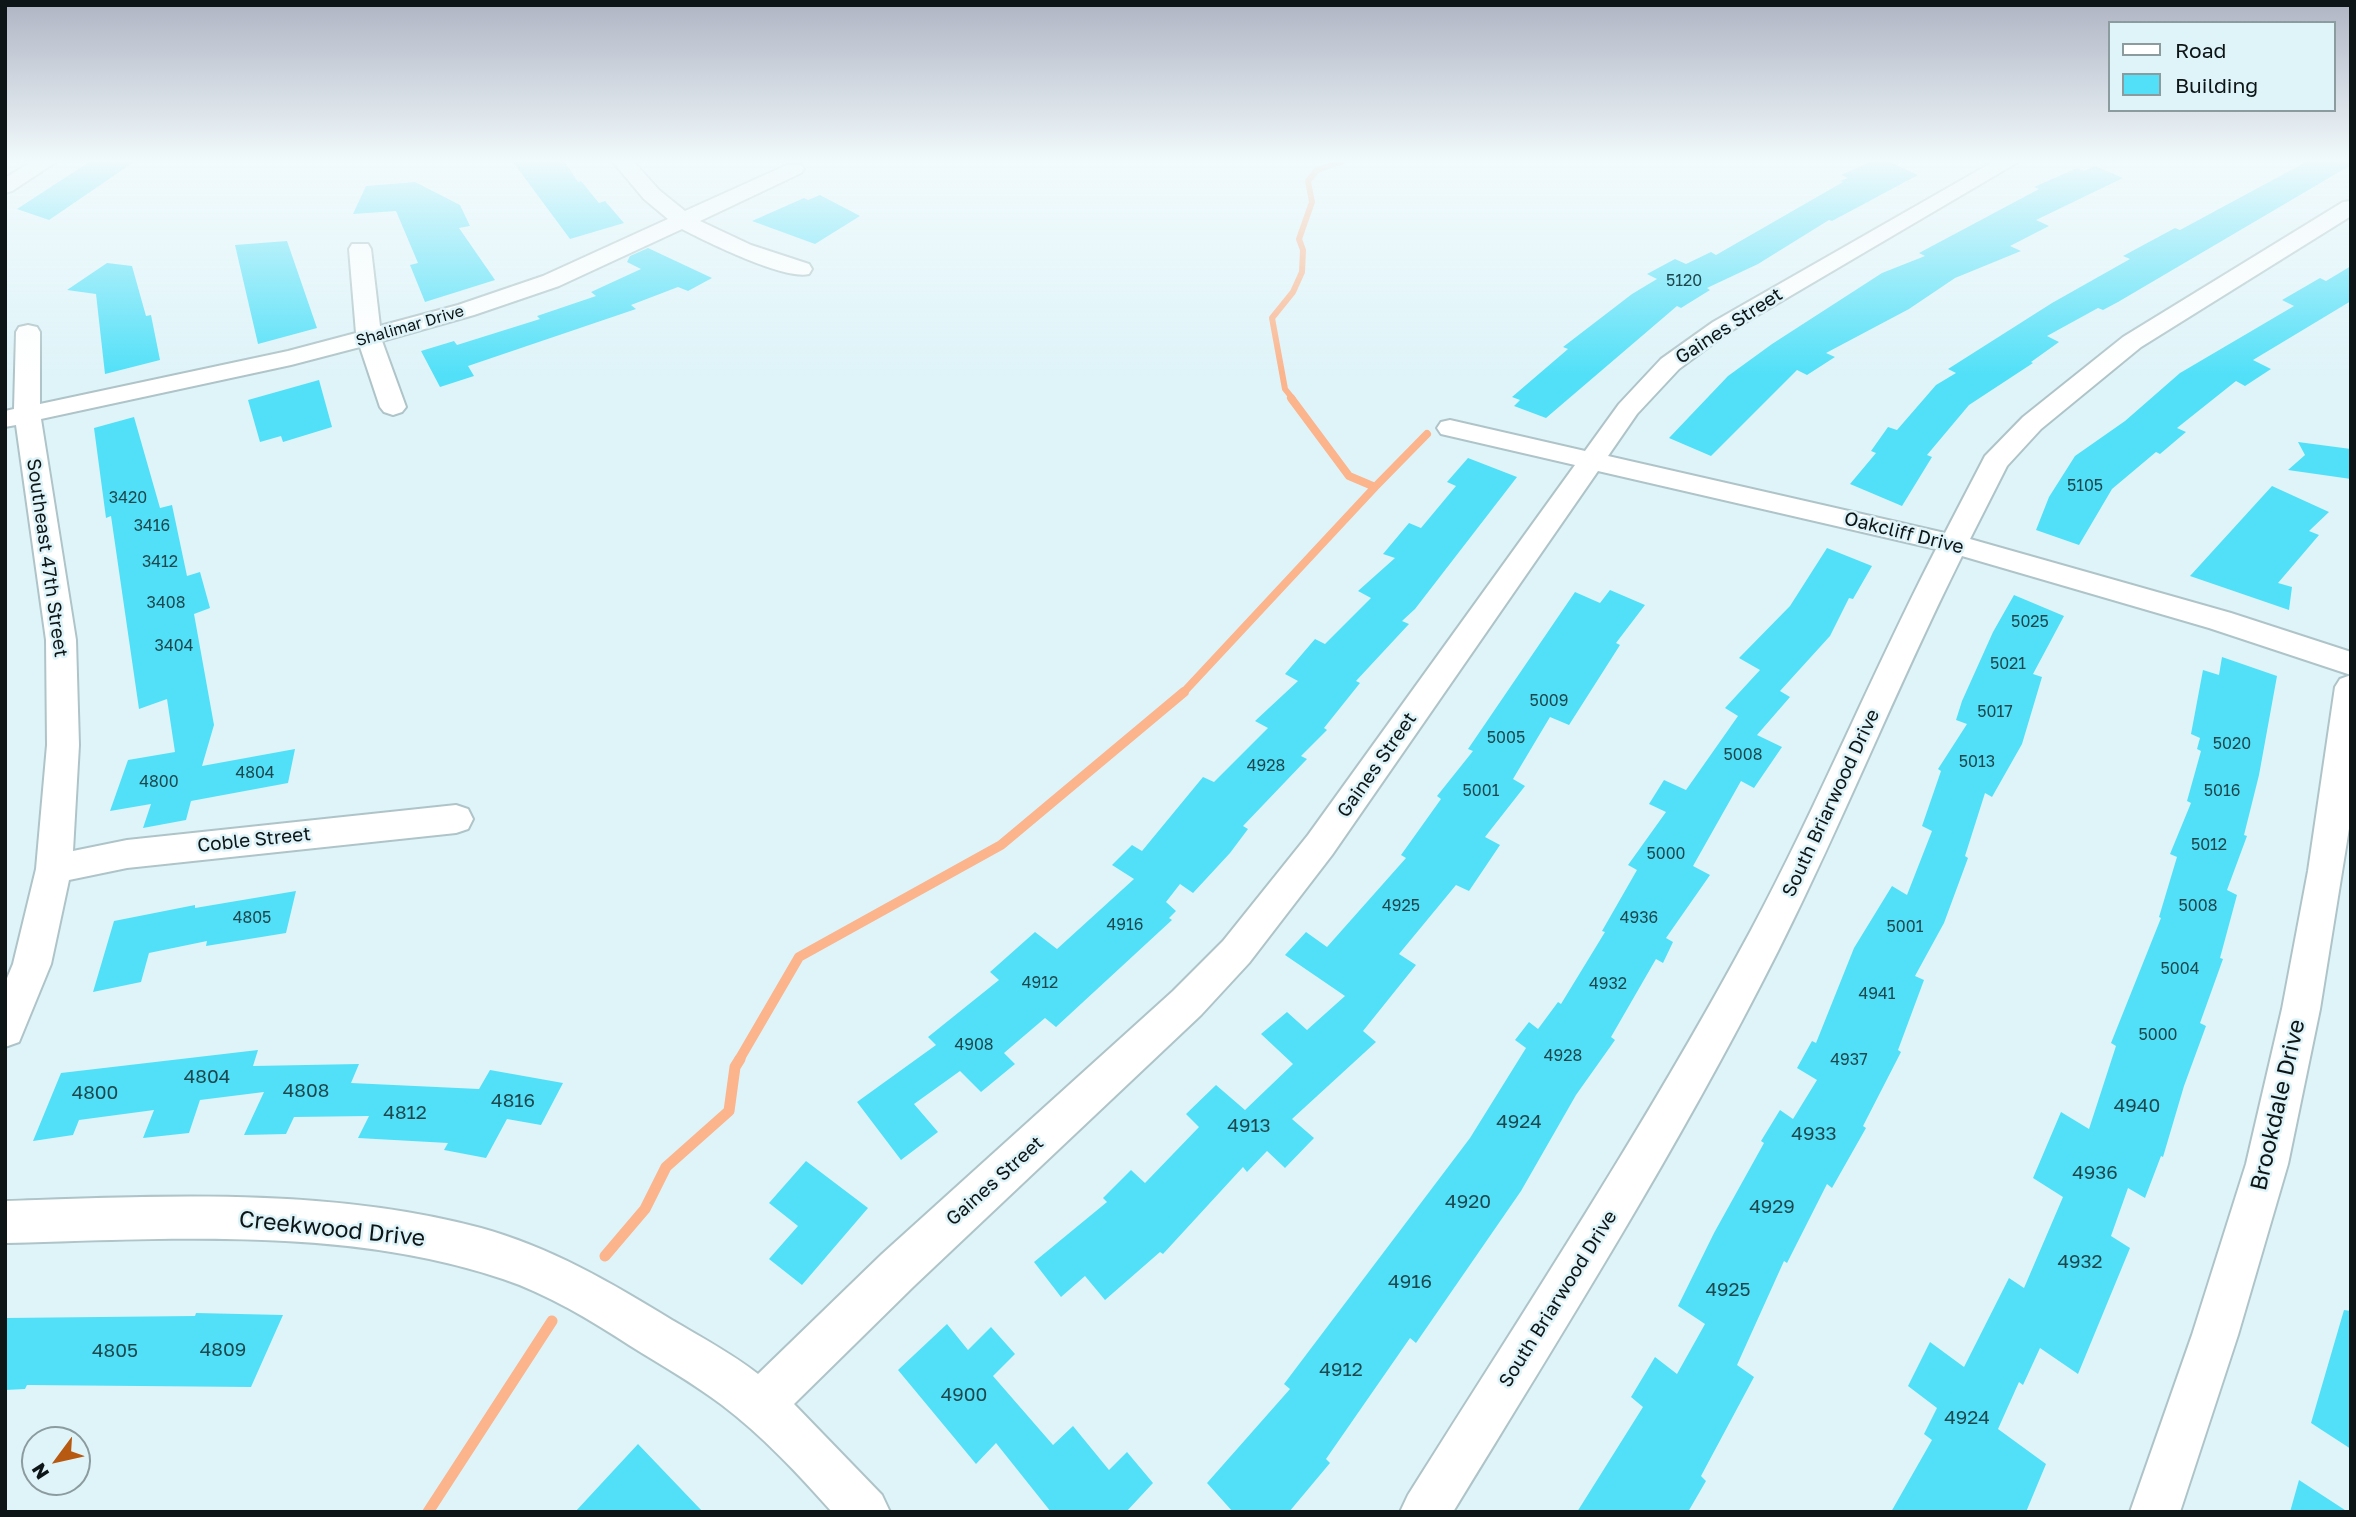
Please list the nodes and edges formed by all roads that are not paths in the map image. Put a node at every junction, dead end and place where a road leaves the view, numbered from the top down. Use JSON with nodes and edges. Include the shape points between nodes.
{"nodes":[{"id":1,"x":658,"y":233,"type":"edge"},
{"id":2,"x":707,"y":233,"type":"edge"},
{"id":3,"x":1885,"y":233,"type":"edge"},
{"id":4,"x":2309,"y":233,"type":"edge"},
{"id":5,"x":360,"y":248,"type":"dead end"},
{"id":6,"x":801,"y":269,"type":"dead end"},
{"id":7,"x":28,"y":332,"type":"dead end"},
{"id":8,"x":369,"y":339,"type":"junction"},
{"id":9,"x":393,"y":407,"type":"dead end"},
{"id":10,"x":16,"y":417,"type":"edge"},
{"id":11,"x":1450,"y":428,"type":"dead end"},
{"id":12,"x":1593,"y":459,"type":"junction"},
{"id":13,"x":1953,"y":544,"type":"junction"},
{"id":14,"x":2351,"y":664,"type":"edge"},
{"id":15,"x":2351,"y":687,"type":"edge"},
{"id":16,"x":456,"y":819,"type":"dead end"},
{"id":17,"x":54,"y":869,"type":"junction"},
{"id":18,"x":5,"y":1030,"type":"edge"},
{"id":19,"x":5,"y":1222,"type":"edge"},
{"id":20,"x":760,"y":1404,"type":"junction"},
{"id":21,"x":865,"y":1512,"type":"edge"},
{"id":22,"x":1425,"y":1512,"type":"edge"},
{"id":23,"x":2155,"y":1512,"type":"edge"}],
"edges":[{"from":1,"to":8,"type":"street","name":"Shalimar Drive","via":[[551,281]]},
{"from":2,"to":6,"type":"street","via":[[741,250]]},
{"from":3,"to":12,"type":"street","name":"Gaines Street","via":[[1696,344],[1642,393]]},
{"from":4,"to":13,"type":"street","name":"South Briarwood Drive","via":[[2132,342],[2032,423],[1996,462]]},
{"from":5,"to":8,"type":"street"},
{"from":7,"to":10,"type":"street","name":"Southeast 47th Street"},
{"from":8,"to":9,"type":"street"},
{"from":8,"to":10,"type":"street","name":"Shalimar Drive"},
{"from":10,"to":17,"type":"street","name":"Southeast 47th Street","via":[[61,640],[63,745]]},
{"from":11,"to":12,"type":"street","name":"Oakcliff Drive"},
{"from":12,"to":13,"type":"street","name":"Oakcliff Drive"},
{"from":12,"to":20,"type":"street","name":"Gaines Street","via":[[1320,845],[1236,953]]},
{"from":13,"to":14,"type":"street","name":"Oakcliff Drive","via":[[2206,616]]},
{"from":13,"to":22,"type":"street","name":"South Briarwood Drive","via":[[1765,940],[1688,1083]]},
{"from":15,"to":23,"type":"street","name":"Brookdale Drive","via":[[2326,871],[2267,1164]]},
{"from":16,"to":17,"type":"street","name":"Coble Street","via":[[127,854]]},
{"from":17,"to":18,"type":"street","name":"Southeast 47th Street","via":[[32,964]]},
{"from":19,"to":20,"type":"street","name":"Creekwood Drive","via":[[260,1217],[368,1228],[481,1250],[538,1271],[612,1308]]},
{"from":20,"to":21,"type":"street","name":"Creekwood Drive","via":[[810,1450]]}]}
